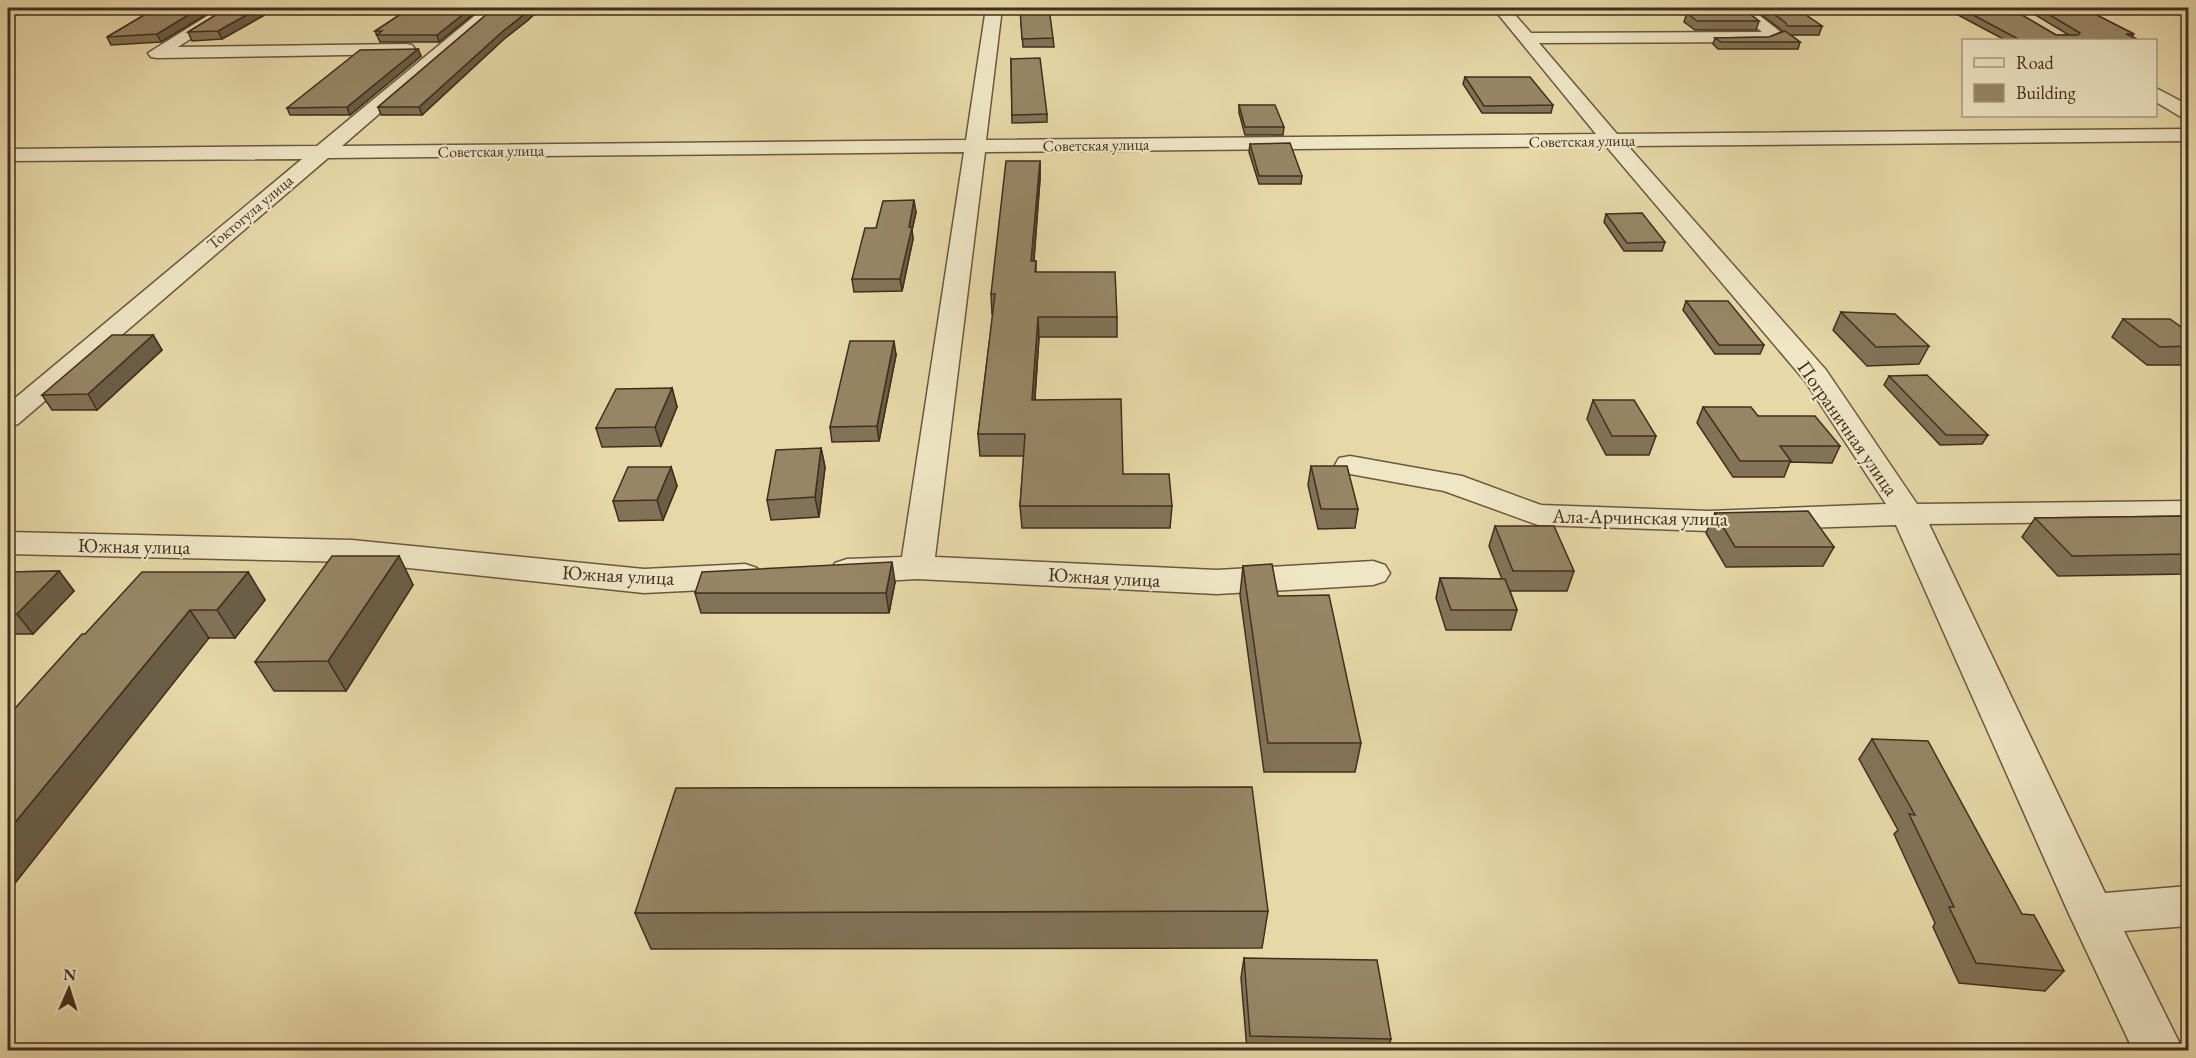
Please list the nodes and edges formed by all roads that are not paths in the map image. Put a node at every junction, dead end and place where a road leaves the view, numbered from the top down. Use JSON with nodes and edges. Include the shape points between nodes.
{"nodes":[{"id":1,"x":230,"y":8,"type":"edge"},
{"id":2,"x":493,"y":8,"type":"edge"},
{"id":3,"x":994,"y":8,"type":"edge"},
{"id":4,"x":1502,"y":8,"type":"edge"},
{"id":5,"x":1740,"y":8,"type":"edge"},
{"id":6,"x":1527,"y":38,"type":"junction"},
{"id":7,"x":444,"y":49,"type":"junction"},
{"id":8,"x":2157,"y":95,"type":"edge"},
{"id":9,"x":2188,"y":113,"type":"edge"},
{"id":10,"x":2188,"y":135,"type":"edge"},
{"id":11,"x":1612,"y":141,"type":"junction"},
{"id":12,"x":975,"y":147,"type":"junction"},
{"id":13,"x":320,"y":153,"type":"junction"},
{"id":14,"x":8,"y":155,"type":"edge"},
{"id":15,"x":8,"y":418,"type":"edge"},
{"id":16,"x":1350,"y":465,"type":"dead end"},
{"id":17,"x":2188,"y":511,"type":"edge"},
{"id":18,"x":1908,"y":514,"type":"junction"},
{"id":19,"x":8,"y":543,"type":"edge"},
{"id":20,"x":917,"y":568,"type":"junction"},
{"id":21,"x":822,"y":573,"type":"edge"},
{"id":22,"x":1374,"y":573,"type":"dead end"},
{"id":23,"x":775,"y":575,"type":"edge"},
{"id":24,"x":2188,"y":906,"type":"edge"},
{"id":25,"x":2092,"y":914,"type":"junction"},
{"id":26,"x":2158,"y":1050,"type":"edge"}],
"edges":[{"from":1,"to":7,"type":"street","via":[[157,53]]},
{"from":2,"to":7,"type":"street","name":"Токтогула улица"},
{"from":3,"to":12,"type":"street"},
{"from":4,"to":6,"type":"street","name":"Пограничная улица"},
{"from":5,"to":6,"type":"street","via":[[1774,33],[1767,37]]},
{"from":6,"to":11,"type":"street","name":"Пограничная улица"},
{"from":7,"to":13,"type":"street","name":"Токтогула улица"},
{"from":8,"to":9,"type":"street"},
{"from":10,"to":11,"type":"street","name":"Советская улица"},
{"from":11,"to":12,"type":"street","name":"Советская улица"},
{"from":11,"to":18,"type":"street","name":"Пограничная улица","via":[[1816,376]]},
{"from":12,"to":13,"type":"street","name":"Советская улица"},
{"from":12,"to":20,"type":"street"},
{"from":13,"to":14,"type":"street","name":"Советская улица"},
{"from":13,"to":15,"type":"street","name":"Токтогула улица"},
{"from":16,"to":18,"type":"street","name":"Ала-Арчинская улица","via":[[1451,483],[1538,515],[1709,520]]},
{"from":17,"to":18,"type":"street","name":"Ала-Арчинская улица"},
{"from":18,"to":25,"type":"street","name":"Пограничная улица"},
{"from":19,"to":23,"type":"street","name":"Южная улица","via":[[352,552],[644,581]]},
{"from":20,"to":21,"type":"street","name":"Южная улица"},
{"from":20,"to":22,"type":"street","name":"Южная улица","via":[[1217,582]]},
{"from":24,"to":25,"type":"street"},
{"from":25,"to":26,"type":"street","name":"Пограничная улица"}]}
